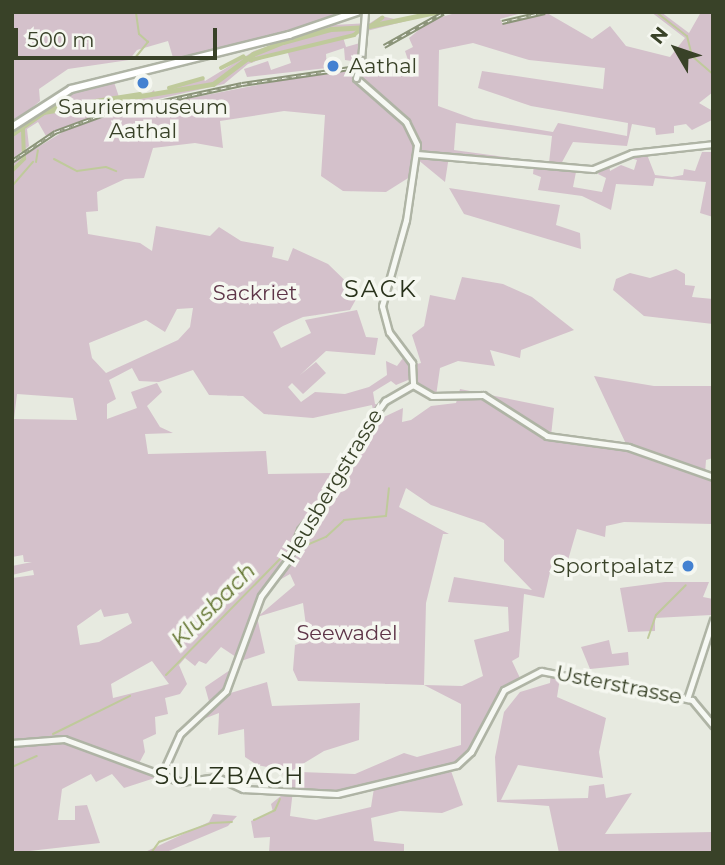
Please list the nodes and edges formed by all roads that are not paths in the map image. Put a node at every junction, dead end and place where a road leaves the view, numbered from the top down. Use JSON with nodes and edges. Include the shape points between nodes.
{"nodes":[{"id":1,"x":357,"y":12,"type":"edge"},
{"id":2,"x":365,"y":12,"type":"edge"},
{"id":3,"x":12,"y":127,"type":"edge"},
{"id":4,"x":713,"y":144,"type":"edge"},
{"id":5,"x":417,"y":154,"type":"junction"},
{"id":6,"x":413,"y":385,"type":"junction"},
{"id":7,"x":713,"y":477,"type":"edge"},
{"id":8,"x":713,"y":620,"type":"edge"},
{"id":9,"x":687,"y":699,"type":"junction"},
{"id":10,"x":713,"y":725,"type":"edge"},
{"id":11,"x":12,"y":743,"type":"edge"},
{"id":12,"x":161,"y":776,"type":"junction"}],
"edges":[{"from":1,"to":3,"type":"main road","via":[[328,24],[81,86],[30,112]]},
{"from":2,"to":5,"type":"street","bridge":true,"via":[[356,78],[411,128]]},
{"from":4,"to":5,"type":"street","via":[[632,153],[593,169]]},
{"from":5,"to":6,"type":"street","via":[[382,306],[389,331],[412,363]]},
{"from":6,"to":7,"type":"street","via":[[432,396],[489,398],[547,436],[628,447]]},
{"from":6,"to":12,"type":"street","name":"Heusbergstrasse","via":[[385,401],[374,415],[330,496],[300,530],[288,560],[261,596],[226,691],[180,734]]},
{"from":8,"to":9,"type":"street"},
{"from":9,"to":10,"type":"street","name":"Usterstrasse","via":[[696,702]]},
{"from":9,"to":12,"type":"street","name":"Usterstrasse","via":[[569,673],[532,673],[505,690],[471,752],[457,765],[341,794],[243,789],[221,778],[186,783]]},
{"from":11,"to":12,"type":"street","name":"Usterstrasse","via":[[64,739]]}]}
